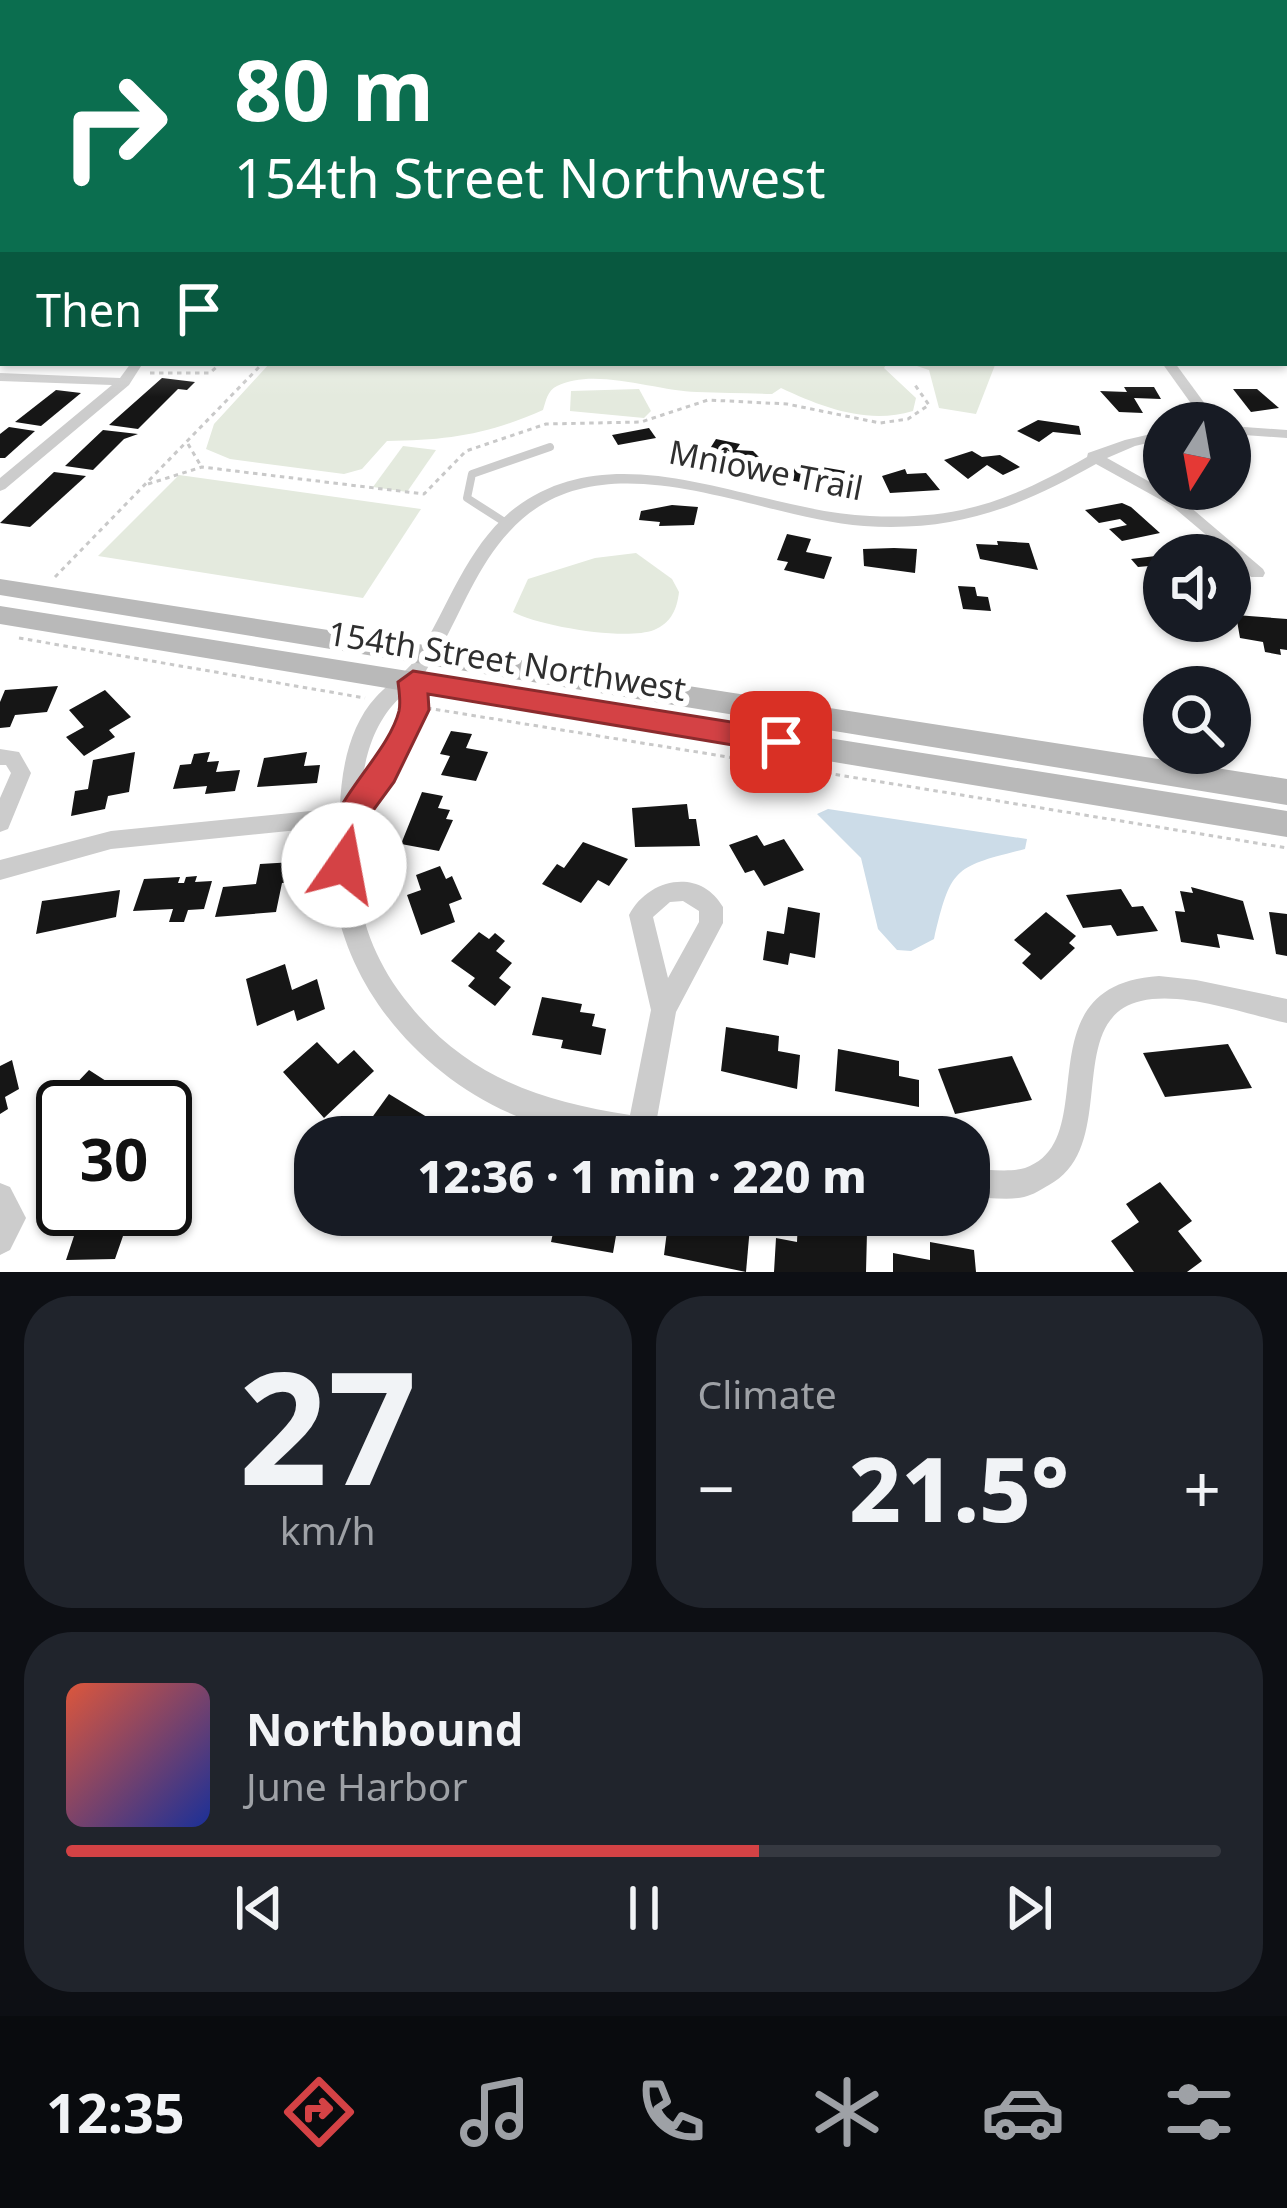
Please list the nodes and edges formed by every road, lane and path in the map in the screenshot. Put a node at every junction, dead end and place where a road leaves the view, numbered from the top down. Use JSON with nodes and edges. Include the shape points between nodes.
{"nodes":[{"id":1,"x":218,"y":366,"type":"edge"},
{"id":2,"x":259,"y":366,"type":"edge"},
{"id":3,"x":1170,"y":366,"type":"edge"},
{"id":4,"x":130,"y":372,"type":"edge"},
{"id":5,"x":0,"y":377,"type":"edge"},
{"id":6,"x":915,"y":385,"type":"dead end"},
{"id":7,"x":1197,"y":402,"type":"edge"},
{"id":8,"x":1251,"y":431,"type":"edge"},
{"id":9,"x":1287,"y":434,"type":"edge"},
{"id":10,"x":1143,"y":441,"type":"edge"},
{"id":11,"x":188,"y":443,"type":"junction"},
{"id":12,"x":550,"y":447,"type":"dead end"},
{"id":13,"x":1093,"y":456,"type":"junction"},
{"id":14,"x":202,"y":467,"type":"junction"},
{"id":15,"x":148,"y":484,"type":"junction"},
{"id":16,"x":0,"y":486,"type":"edge"},
{"id":17,"x":506,"y":523,"type":"junction"},
{"id":18,"x":1257,"y":573,"type":"dead end"},
{"id":19,"x":49,"y":584,"type":"dead end"},
{"id":20,"x":0,"y":587,"type":"edge"},
{"id":21,"x":0,"y":615,"type":"edge"},
{"id":22,"x":0,"y":634,"type":"edge"},
{"id":23,"x":418,"y":682,"type":"junction"},
{"id":24,"x":386,"y":701,"type":"junction"},
{"id":25,"x":0,"y":757,"type":"edge"},
{"id":26,"x":1287,"y":793,"type":"edge"},
{"id":27,"x":350,"y":816,"type":"junction"},
{"id":28,"x":0,"y":823,"type":"edge"},
{"id":29,"x":1287,"y":824,"type":"edge"},
{"id":30,"x":1287,"y":848,"type":"edge"},
{"id":31,"x":0,"y":870,"type":"edge"},
{"id":32,"x":664,"y":1010,"type":"junction"},
{"id":33,"x":1287,"y":1011,"type":"edge"},
{"id":34,"x":563,"y":1116,"type":"edge"},
{"id":35,"x":643,"y":1116,"type":"edge"},
{"id":36,"x":990,"y":1186,"type":"edge"},
{"id":37,"x":0,"y":1197,"type":"edge"},
{"id":38,"x":0,"y":1240,"type":"edge"}],
"edges":[{"from":1,"to":4,"type":"path","via":[[210,374]]},
{"from":2,"to":11,"type":"path"},
{"from":3,"to":7,"type":"street"},
{"from":4,"to":5,"type":"street"},
{"from":4,"to":16,"type":"street"},
{"from":6,"to":14,"type":"path","via":[[929,405],[923,413],[880,423],[787,404],[708,400],[641,422],[546,424],[466,451],[424,494]]},
{"from":8,"to":9,"type":"street"},
{"from":10,"to":13,"type":"street","name":"Mniowe Trail"},
{"from":11,"to":14,"type":"path"},
{"from":11,"to":15,"type":"path"},
{"from":12,"to":17,"type":"lane","via":[[472,474],[467,498]]},
{"from":13,"to":17,"type":"street","name":"Mniowe Trail","via":[[1019,500],[941,519],[821,517],[699,483],[628,477],[561,490]]},
{"from":13,"to":18,"type":"street","via":[[1177,503]]},
{"from":14,"to":15,"type":"path"},
{"from":15,"to":19,"type":"path"},
{"from":17,"to":23,"type":"street","name":"Mniowe Trail"},
{"from":20,"to":23,"type":"street","name":"154th Street Northwest"},
{"from":21,"to":23,"type":"street","name":"154th Street Northwest"},
{"from":22,"to":24,"type":"path"},
{"from":23,"to":24,"type":"street"},
{"from":23,"to":26,"type":"street","name":"154th Street Northwest"},
{"from":23,"to":27,"type":"street","name":"Mniowe Trail","via":[[378,782]]},
{"from":23,"to":29,"type":"street","name":"154th Street Northwest"},
{"from":23,"to":30,"type":"path"},
{"from":24,"to":27,"type":"street","via":[[356,756]]},
{"from":25,"to":28,"type":"street","via":[[21,773]]},
{"from":27,"to":31,"type":"street","via":[[111,840]]},
{"from":27,"to":34,"type":"street","via":[[347,905],[377,980],[402,1015],[472,1079]]},
{"from":32,"to":32,"type":"street","via":[[711,923],[711,907],[679,889],[662,892],[640,915]]},
{"from":32,"to":35,"type":"street"},
{"from":33,"to":36,"type":"street","via":[[1172,989],[1138,988],[1110,999],[1088,1024],[1078,1130],[1060,1160],[1034,1180]]},
{"from":37,"to":38,"type":"street","via":[[10,1218]]}]}
